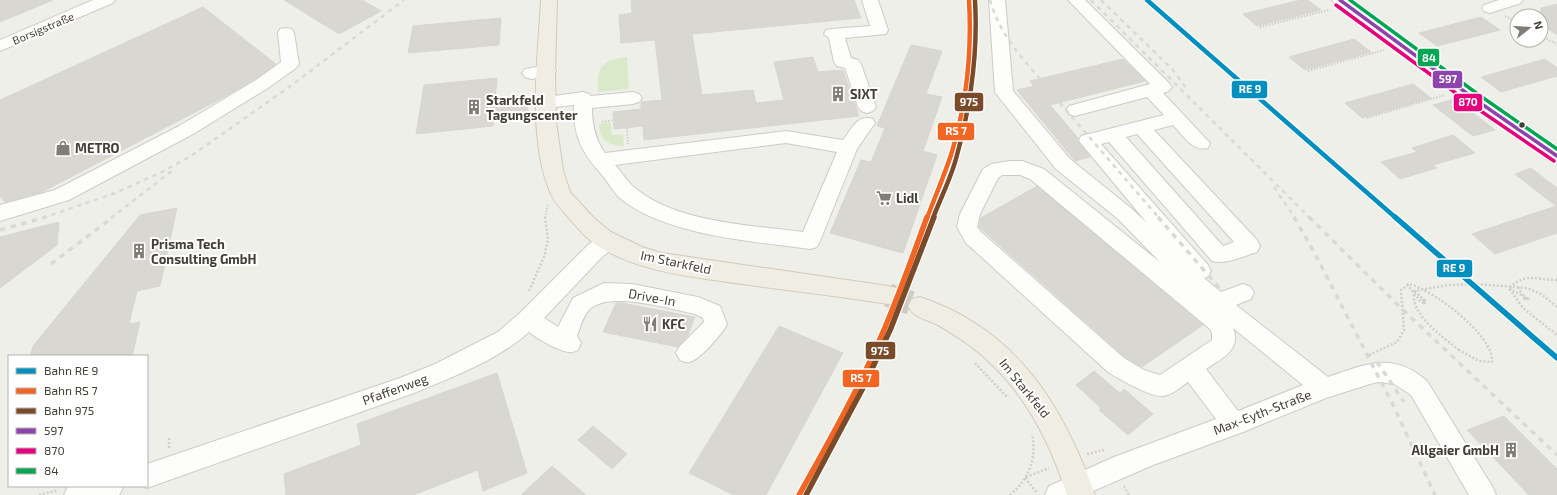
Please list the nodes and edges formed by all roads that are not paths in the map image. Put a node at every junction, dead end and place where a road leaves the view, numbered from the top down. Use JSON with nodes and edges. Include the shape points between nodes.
{"nodes":[{"id":1,"x":107,"y":0,"type":"edge"},
{"id":2,"x":549,"y":0,"type":"edge"},
{"id":3,"x":870,"y":0,"type":"edge"},
{"id":4,"x":998,"y":0,"type":"edge"},
{"id":5,"x":1076,"y":0,"type":"edge"},
{"id":6,"x":1515,"y":0,"type":"edge"},
{"id":7,"x":1338,"y":4,"type":"edge"},
{"id":8,"x":1490,"y":8,"type":"dead end"},
{"id":9,"x":286,"y":33,"type":"dead end"},
{"id":10,"x":0,"y":46,"type":"edge"},
{"id":11,"x":1150,"y":90,"type":"junction"},
{"id":12,"x":583,"y":95,"type":"junction"},
{"id":13,"x":633,"y":98,"type":"dead end"},
{"id":14,"x":546,"y":102,"type":"junction"},
{"id":15,"x":1075,"y":110,"type":"dead end"},
{"id":16,"x":1176,"y":118,"type":"junction"},
{"id":17,"x":1141,"y":127,"type":"junction"},
{"id":18,"x":1113,"y":135,"type":"junction"},
{"id":19,"x":1201,"y":143,"type":"dead end"},
{"id":20,"x":848,"y":148,"type":"junction"},
{"id":21,"x":1557,"y":156,"type":"edge"},
{"id":22,"x":599,"y":160,"type":"junction"},
{"id":23,"x":0,"y":213,"type":"edge"},
{"id":24,"x":608,"y":241,"type":"junction"},
{"id":25,"x":1219,"y":255,"type":"junction"},
{"id":26,"x":1193,"y":263,"type":"junction"},
{"id":27,"x":888,"y":295,"type":"tunnel mouth"},
{"id":28,"x":1228,"y":298,"type":"junction"},
{"id":29,"x":920,"y":306,"type":"tunnel mouth"},
{"id":30,"x":529,"y":320,"type":"junction"},
{"id":31,"x":688,"y":353,"type":"dead end"},
{"id":32,"x":1191,"y":367,"type":"junction"},
{"id":33,"x":1324,"y":388,"type":"junction"},
{"id":34,"x":1234,"y":424,"type":"junction"},
{"id":35,"x":148,"y":476,"type":"edge"},
{"id":36,"x":107,"y":487,"type":"edge"},
{"id":37,"x":1072,"y":491,"type":"edge"},
{"id":38,"x":77,"y":495,"type":"edge"},
{"id":39,"x":1483,"y":495,"type":"edge"}],
"edges":[{"from":1,"to":10,"type":"street","name":"Borsigstraße"},
{"from":2,"to":14,"type":"main road","name":"Im Starkfeld","via":[[539,72]]},
{"from":3,"to":20,"type":"street","via":[[880,30],[834,34],[843,62],[852,64],[867,115]]},
{"from":4,"to":28,"type":"street","via":[[1004,92],[1063,164],[1125,214],[1184,273]]},
{"from":5,"to":11,"type":"street","via":[[1163,87]]},
{"from":6,"to":8,"type":"street"},
{"from":7,"to":21,"type":"street"},
{"from":9,"to":23,"type":"street","via":[[290,64],[262,84],[186,130],[62,195]]},
{"from":11,"to":15,"type":"street"},
{"from":11,"to":16,"type":"street"},
{"from":12,"to":13,"type":"street"},
{"from":12,"to":14,"type":"street"},
{"from":12,"to":22,"type":"street","via":[[585,135]]},
{"from":14,"to":24,"type":"main road","name":"Im Starkfeld","via":[[551,157],[561,193],[584,222]]},
{"from":16,"to":17,"type":"street"},
{"from":16,"to":19,"type":"street"},
{"from":17,"to":18,"type":"street"},
{"from":17,"to":25,"type":"street","via":[[1250,246]]},
{"from":18,"to":25,"type":"street"},
{"from":18,"to":26,"type":"street","via":[[1088,141]]},
{"from":20,"to":22,"type":"street","via":[[786,137]]},
{"from":20,"to":22,"type":"street","via":[[810,241],[720,228],[668,216],[647,207],[628,194]]},
{"from":24,"to":27,"type":"main road","name":"Im Starkfeld","via":[[628,251],[662,262]]},
{"from":24,"to":30,"type":"street","name":"Pfaffenweg","via":[[596,250]]},
{"from":25,"to":26,"type":"street"},
{"from":26,"to":28,"type":"street"},
{"from":28,"to":33,"type":"street"},
{"from":29,"to":37,"type":"main road","name":"Im Starkfeld","via":[[975,336],[1012,368],[1052,422]]},
{"from":30,"to":31,"type":"street","name":"Drive-In","via":[[543,331],[566,342],[581,304],[604,292],[632,293],[698,306],[712,312],[716,324]]},
{"from":30,"to":35,"type":"street","name":"Pfaffenweg","via":[[506,339],[443,371]]},
{"from":32,"to":32,"type":"street","via":[[1163,386],[1137,378],[1116,366],[973,237],[968,227],[970,214],[990,174],[998,169],[1010,168],[1022,168],[1037,174],[1218,322],[1225,336],[1223,345]]},
{"from":32,"to":34,"type":"street"},
{"from":33,"to":34,"type":"street","name":"Max-Eyth-Straße"},
{"from":33,"to":39,"type":"street","name":"Max-Eyth-Straße","via":[[1377,372],[1398,374],[1409,379],[1419,388]]},
{"from":34,"to":37,"type":"street","name":"Max-Eyth-Straße"},
{"from":36,"to":38,"type":"street"}]}
